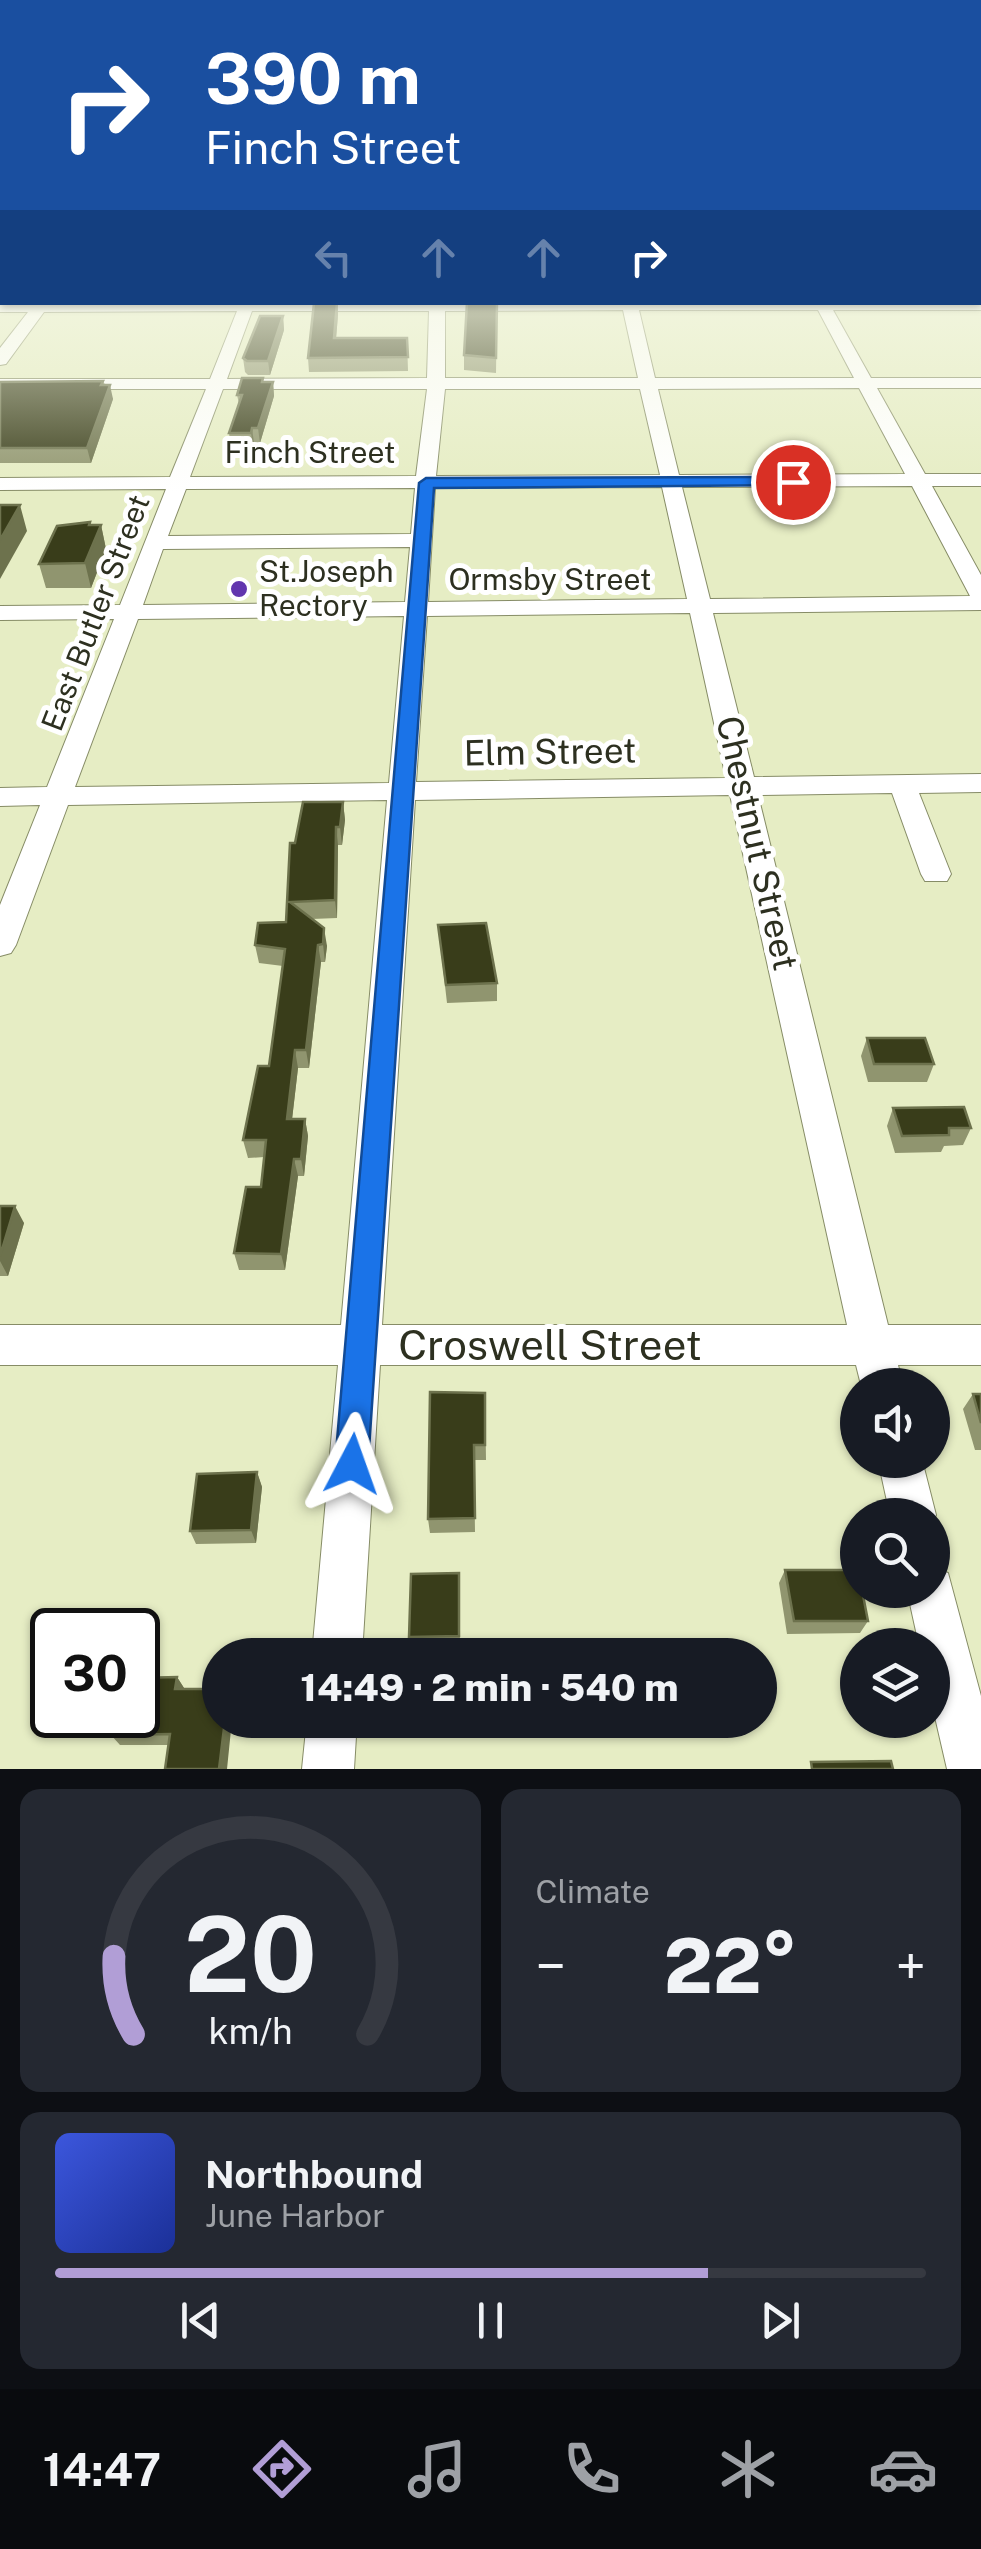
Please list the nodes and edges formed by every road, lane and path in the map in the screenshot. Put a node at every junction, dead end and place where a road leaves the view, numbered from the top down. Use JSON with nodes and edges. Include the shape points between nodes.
{"nodes":[{"id":1,"x":24,"y":329,"type":"edge"},
{"id":2,"x":238,"y":329,"type":"edge"},
{"id":3,"x":437,"y":329,"type":"edge"},
{"id":4,"x":635,"y":329,"type":"edge"},
{"id":5,"x":836,"y":329,"type":"edge"},
{"id":6,"x":0,"y":360,"type":"edge"},
{"id":7,"x":867,"y":383,"type":"junction"},
{"id":8,"x":981,"y":383,"type":"edge"},
{"id":9,"x":0,"y":384,"type":"edge"},
{"id":10,"x":216,"y":384,"type":"junction"},
{"id":11,"x":437,"y":384,"type":"junction"},
{"id":12,"x":647,"y":384,"type":"junction"},
{"id":13,"x":981,"y":480,"type":"edge"},
{"id":14,"x":672,"y":482,"type":"junction"},
{"id":15,"x":919,"y":482,"type":"junction"},
{"id":16,"x":178,"y":483,"type":"junction"},
{"id":17,"x":426,"y":483,"type":"junction"},
{"id":18,"x":0,"y":484,"type":"edge"},
{"id":19,"x":421,"y":540,"type":"junction"},
{"id":20,"x":155,"y":543,"type":"junction"},
{"id":21,"x":981,"y":599,"type":"edge"},
{"id":22,"x":700,"y":608,"type":"junction"},
{"id":23,"x":417,"y":610,"type":"junction"},
{"id":24,"x":129,"y":612,"type":"junction"},
{"id":25,"x":0,"y":613,"type":"edge"},
{"id":26,"x":902,"y":784,"type":"junction"},
{"id":27,"x":981,"y":784,"type":"edge"},
{"id":28,"x":745,"y":787,"type":"junction"},
{"id":29,"x":404,"y":793,"type":"junction"},
{"id":30,"x":0,"y":797,"type":"edge"},
{"id":31,"x":58,"y":798,"type":"junction"},
{"id":32,"x":936,"y":874,"type":"dead end"},
{"id":33,"x":0,"y":944,"type":"edge"},
{"id":34,"x":872,"y":1344,"type":"junction"},
{"id":35,"x":981,"y":1344,"type":"edge"},
{"id":36,"x":0,"y":1345,"type":"edge"},
{"id":37,"x":360,"y":1346,"type":"junction"},
{"id":38,"x":878,"y":1368,"type":"edge"},
{"id":39,"x":935,"y":1608,"type":"edge"},
{"id":40,"x":338,"y":1638,"type":"edge"},
{"id":41,"x":331,"y":1738,"type":"edge"},
{"id":42,"x":328,"y":1769,"type":"edge"},
{"id":43,"x":973,"y":1769,"type":"edge"}],
"edges":[{"from":1,"to":6,"type":"street"},
{"from":2,"to":10,"type":"street","name":"East Butler Street"},
{"from":3,"to":11,"type":"street"},
{"from":4,"to":12,"type":"street","name":"Chestnut Street"},
{"from":5,"to":7,"type":"street"},
{"from":7,"to":8,"type":"street"},
{"from":7,"to":12,"type":"street"},
{"from":7,"to":15,"type":"street"},
{"from":9,"to":10,"type":"street"},
{"from":10,"to":11,"type":"street"},
{"from":10,"to":16,"type":"street","name":"East Butler Street"},
{"from":11,"to":12,"type":"street"},
{"from":11,"to":17,"type":"street"},
{"from":12,"to":14,"type":"street","name":"Chestnut Street"},
{"from":13,"to":15,"type":"street","name":"Finch Street"},
{"from":14,"to":15,"type":"street","name":"Finch Street"},
{"from":14,"to":17,"type":"street","name":"Finch Street"},
{"from":14,"to":22,"type":"street","name":"Chestnut Street"},
{"from":15,"to":21,"type":"street"},
{"from":16,"to":17,"type":"street","name":"Finch Street"},
{"from":16,"to":18,"type":"street","name":"Finch Street"},
{"from":16,"to":20,"type":"street","name":"East Butler Street"},
{"from":17,"to":19,"type":"street"},
{"from":19,"to":20,"type":"street"},
{"from":19,"to":23,"type":"street"},
{"from":20,"to":24,"type":"street","name":"East Butler Street"},
{"from":21,"to":22,"type":"street","name":"Ormsby Street"},
{"from":22,"to":23,"type":"street","name":"Ormsby Street"},
{"from":22,"to":28,"type":"street","name":"Chestnut Street"},
{"from":23,"to":24,"type":"street","name":"Ormsby Street"},
{"from":23,"to":29,"type":"street"},
{"from":24,"to":25,"type":"street","name":"Ormsby Street"},
{"from":24,"to":31,"type":"street","name":"East Butler Street"},
{"from":26,"to":27,"type":"street","name":"Elm Street"},
{"from":26,"to":28,"type":"street","name":"Elm Street"},
{"from":26,"to":32,"type":"street"},
{"from":28,"to":29,"type":"street","name":"Elm Street"},
{"from":28,"to":34,"type":"street","name":"Chestnut Street"},
{"from":29,"to":31,"type":"street","name":"Elm Street"},
{"from":29,"to":37,"type":"street"},
{"from":30,"to":31,"type":"street","name":"Elm Street"},
{"from":31,"to":33,"type":"street","name":"East Butler Street"},
{"from":34,"to":35,"type":"street","name":"Croswell Street"},
{"from":34,"to":37,"type":"street","name":"Croswell Street"},
{"from":34,"to":38,"type":"street","name":"Chestnut Street"},
{"from":36,"to":37,"type":"street","name":"Croswell Street"},
{"from":37,"to":40,"type":"street"},
{"from":39,"to":43,"type":"street"},
{"from":41,"to":42,"type":"street"}]}
